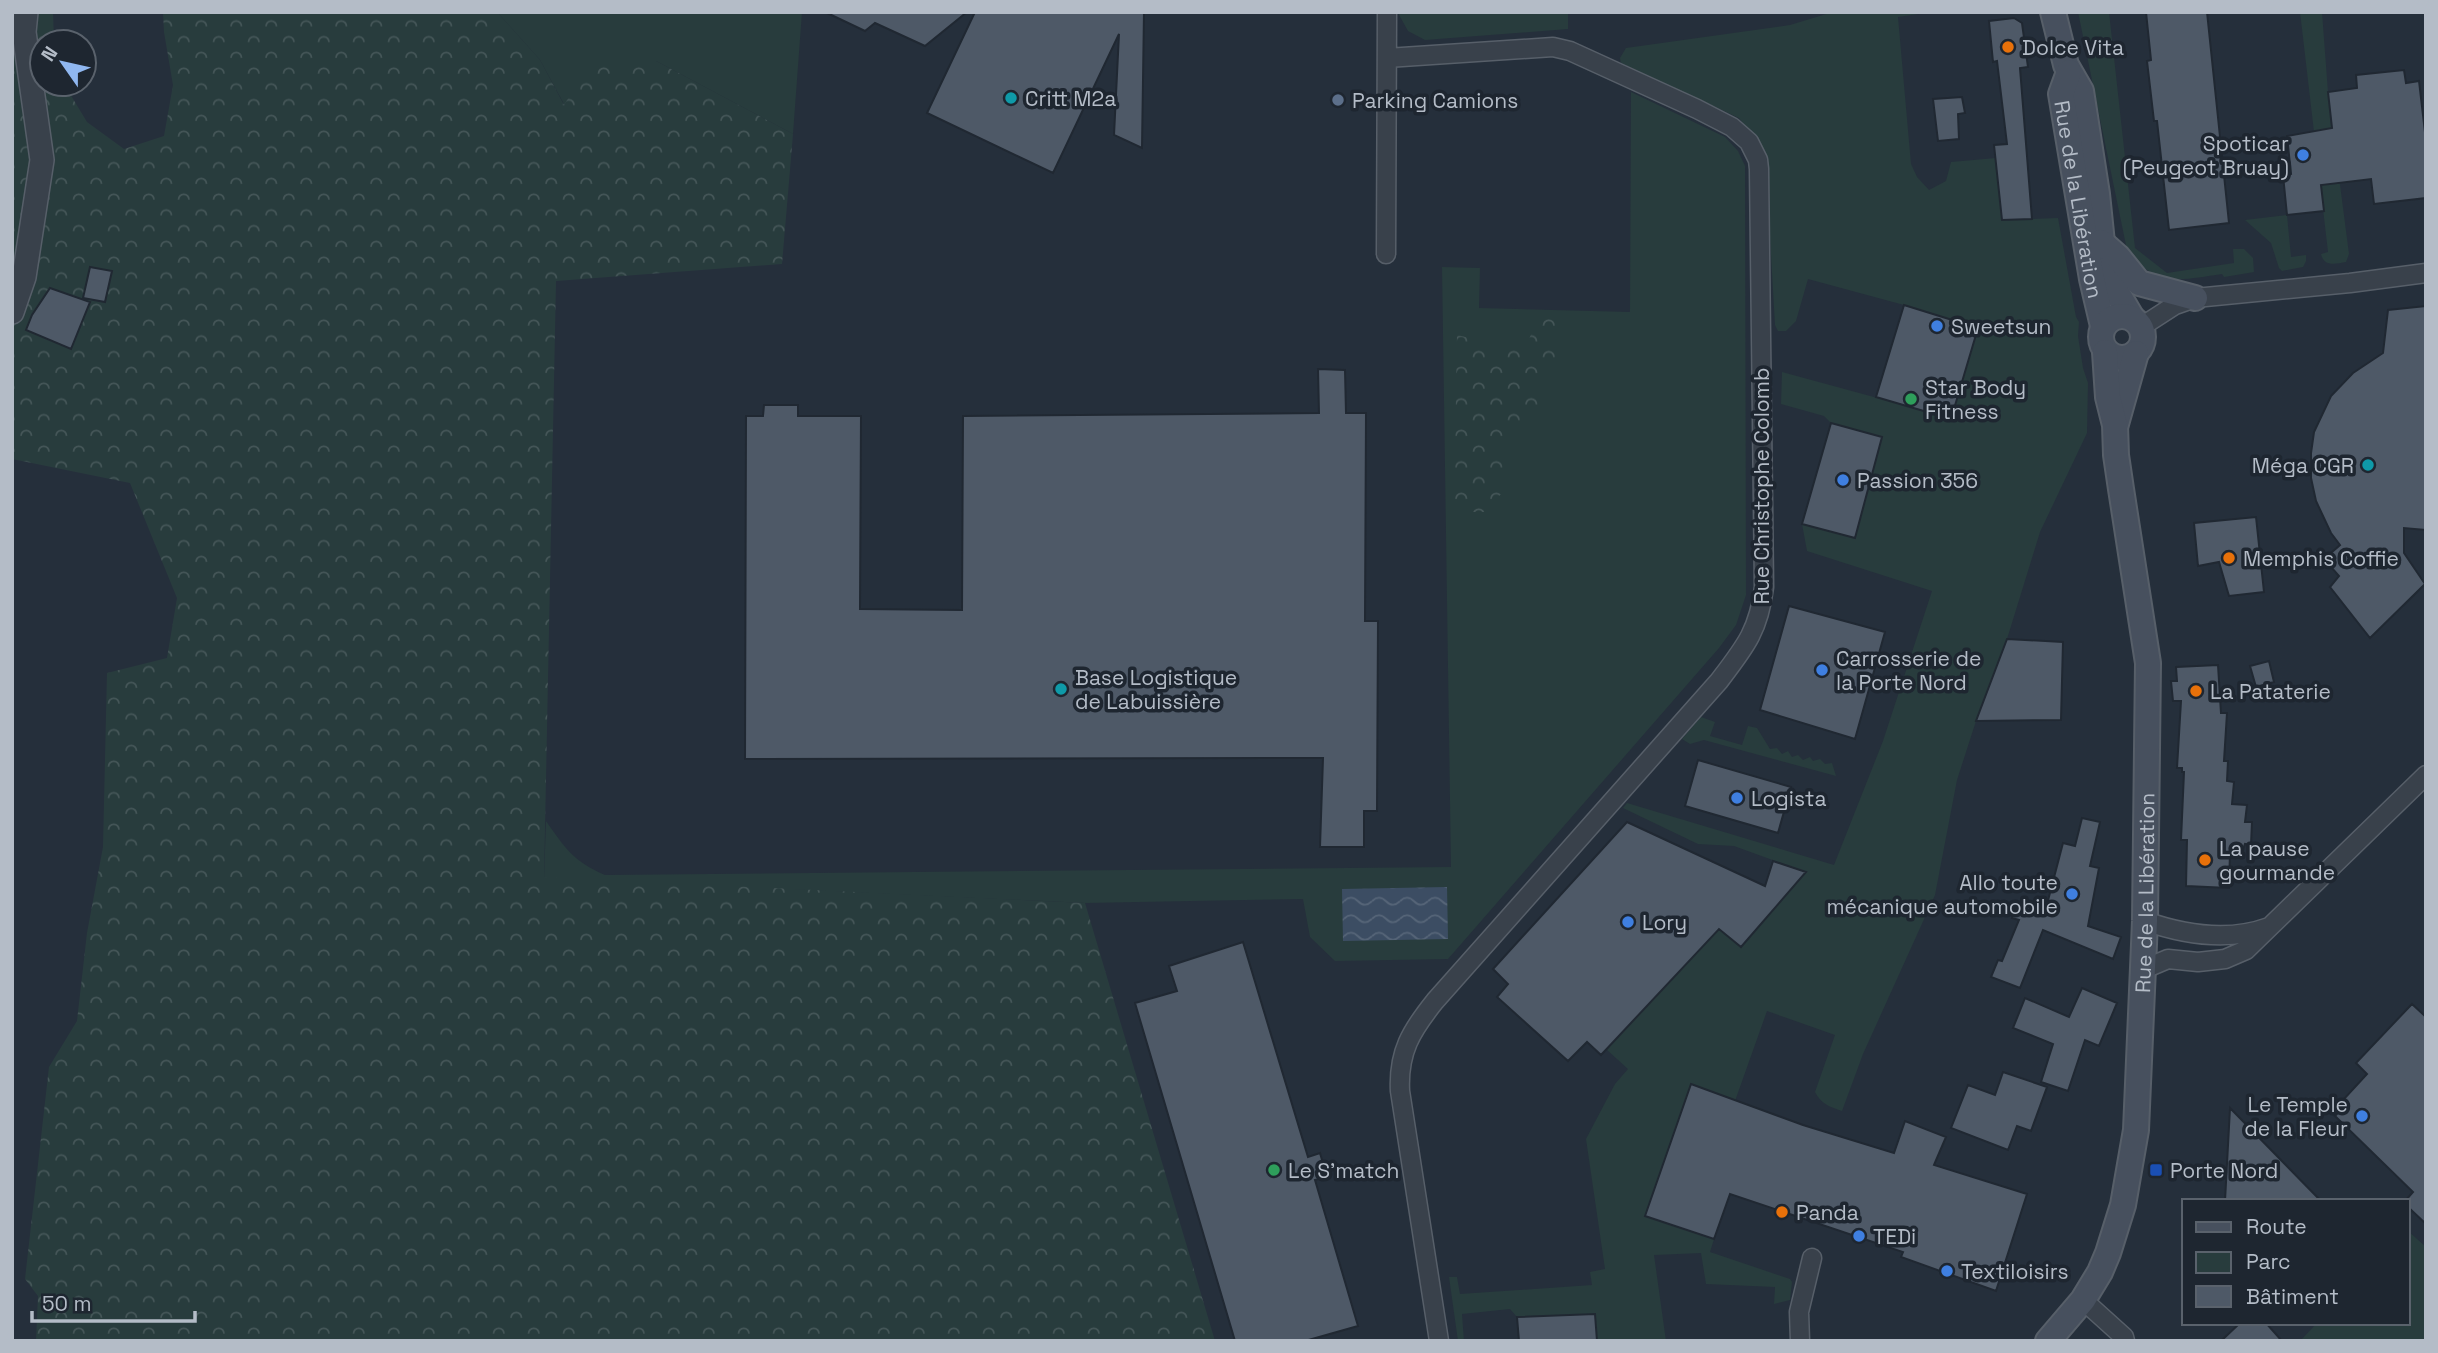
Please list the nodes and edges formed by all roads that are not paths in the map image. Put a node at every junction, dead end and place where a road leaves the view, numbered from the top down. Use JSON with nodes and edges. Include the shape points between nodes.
{"nodes":[{"id":1,"x":26,"y":12,"type":"edge"},
{"id":2,"x":1387,"y":12,"type":"edge"},
{"id":3,"x":2053,"y":12,"type":"edge"},
{"id":4,"x":1387,"y":58,"type":"junction"},
{"id":5,"x":2069,"y":72,"type":"junction"},
{"id":6,"x":2101,"y":242,"type":"junction"},
{"id":7,"x":1386,"y":254,"type":"dead end"},
{"id":8,"x":2426,"y":273,"type":"edge"},
{"id":9,"x":2195,"y":298,"type":"junction"},
{"id":10,"x":12,"y":312,"type":"edge"},
{"id":11,"x":2136,"y":322,"type":"junction"},
{"id":12,"x":2103,"y":326,"type":"junction"},
{"id":13,"x":2105,"y":352,"type":"junction"},
{"id":14,"x":2136,"y":353,"type":"junction"},
{"id":15,"x":2115,"y":425,"type":"junction"},
{"id":16,"x":2426,"y":775,"type":"edge"},
{"id":17,"x":2145,"y":922,"type":"junction"},
{"id":18,"x":2272,"y":925,"type":"junction"},
{"id":19,"x":2142,"y":971,"type":"junction"},
{"id":20,"x":1812,"y":1258,"type":"dead end"},
{"id":21,"x":2083,"y":1300,"type":"junction"},
{"id":22,"x":1439,"y":1341,"type":"edge"},
{"id":23,"x":1800,"y":1341,"type":"edge"},
{"id":24,"x":2048,"y":1341,"type":"edge"},
{"id":25,"x":2125,"y":1341,"type":"edge"}],
"edges":[{"from":1,"to":10,"type":"street","via":[[24,32],[42,160],[24,277]]},
{"from":2,"to":4,"type":"street"},
{"from":3,"to":5,"type":"main road","name":"Rue de la Libération"},
{"from":4,"to":7,"type":"street"},
{"from":4,"to":22,"type":"street","name":"Rue Christophe Colomb","via":[[1553,47],[1570,51],[1732,127],[1749,142],[1759,169],[1762,608],[1753,635],[1720,681],[1435,1001],[1406,1043],[1400,1091]]},
{"from":5,"to":6,"type":"main road","name":"Rue de la Libération","via":[[2081,91]]},
{"from":5,"to":12,"type":"main road","name":"Rue de la Libération","via":[[2061,94]]},
{"from":6,"to":9,"type":"main road","via":[[2139,283]]},
{"from":6,"to":11,"type":"main road","name":"Rue de la Libération","via":[[2105,272]]},
{"from":8,"to":9,"type":"street"},
{"from":9,"to":11,"type":"street"},
{"from":11,"to":12,"type":"main road","via":[[2126,316],[2113,317]]},
{"from":11,"to":14,"type":"main road","via":[[2143,341]]},
{"from":12,"to":13,"type":"main road","via":[[2100,339]]},
{"from":13,"to":14,"type":"main road","via":[[2120,359]]},
{"from":13,"to":15,"type":"main road","name":"Rue de la Libération"},
{"from":14,"to":15,"type":"main road","name":"Rue de la Libération"},
{"from":15,"to":17,"type":"main road","name":"Rue de la Libération","via":[[2148,663]]},
{"from":16,"to":18,"type":"street"},
{"from":17,"to":18,"type":"street","via":[[2209,936],[2251,933]]},
{"from":17,"to":19,"type":"main road","name":"Rue de la Libération"},
{"from":18,"to":19,"type":"street","via":[[2246,950],[2225,959],[2168,959]]},
{"from":19,"to":21,"type":"main road","name":"Rue de la Libération","via":[[2130,1172],[2118,1227]]},
{"from":20,"to":23,"type":"street","via":[[1799,1312]]},
{"from":21,"to":24,"type":"main road","name":"Rue de la Libération"},
{"from":21,"to":25,"type":"street"}]}
